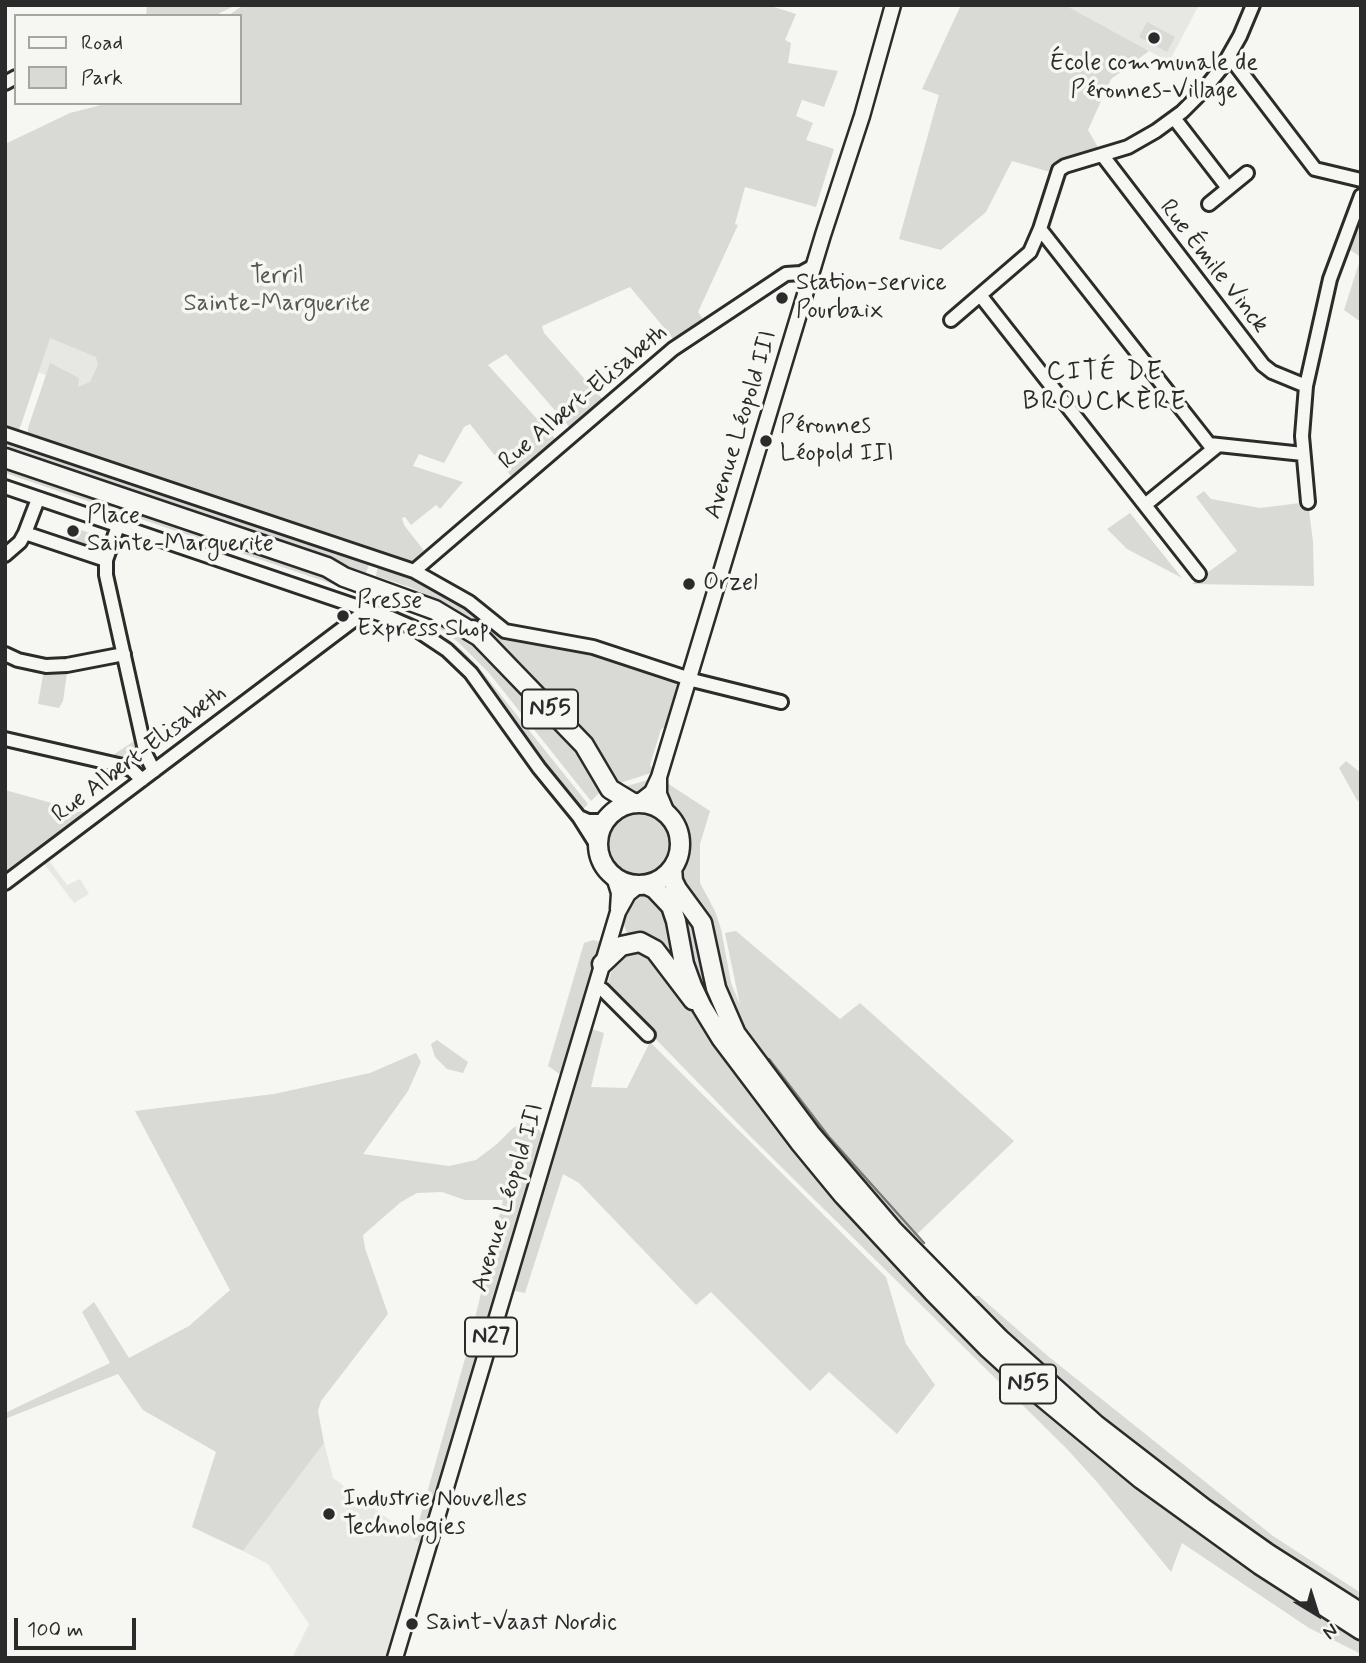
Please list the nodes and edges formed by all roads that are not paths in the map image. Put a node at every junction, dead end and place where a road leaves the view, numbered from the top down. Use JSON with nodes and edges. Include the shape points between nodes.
{"nodes":[{"id":1,"x":893,"y":5,"type":"edge"},
{"id":2,"x":1253,"y":5,"type":"edge"},
{"id":3,"x":1229,"y":56,"type":"junction"},
{"id":4,"x":1174,"y":118,"type":"junction"},
{"id":5,"x":1103,"y":156,"type":"junction"},
{"id":6,"x":1247,"y":173,"type":"dead end"},
{"id":7,"x":1361,"y":180,"type":"edge"},
{"id":8,"x":1228,"y":188,"type":"junction"},
{"id":9,"x":1361,"y":196,"type":"edge"},
{"id":10,"x":1209,"y":204,"type":"dead end"},
{"id":11,"x":1040,"y":229,"type":"junction"},
{"id":12,"x":814,"y":266,"type":"junction"},
{"id":13,"x":792,"y":273,"type":"junction"},
{"id":14,"x":807,"y":290,"type":"junction"},
{"id":15,"x":980,"y":295,"type":"junction"},
{"id":16,"x":951,"y":320,"type":"dead end"},
{"id":17,"x":1306,"y":386,"type":"junction"},
{"id":18,"x":5,"y":434,"type":"edge"},
{"id":19,"x":1216,"y":447,"type":"junction"},
{"id":20,"x":1303,"y":454,"type":"junction"},
{"id":21,"x":5,"y":458,"type":"edge"},
{"id":22,"x":5,"y":487,"type":"edge"},
{"id":23,"x":38,"y":499,"type":"junction"},
{"id":24,"x":1308,"y":502,"type":"dead end"},
{"id":25,"x":1145,"y":505,"type":"junction"},
{"id":26,"x":118,"y":526,"type":"junction"},
{"id":27,"x":25,"y":533,"type":"junction"},
{"id":28,"x":5,"y":555,"type":"edge"},
{"id":29,"x":106,"y":560,"type":"junction"},
{"id":30,"x":414,"y":571,"type":"junction"},
{"id":31,"x":1199,"y":574,"type":"dead end"},
{"id":32,"x":367,"y":610,"type":"junction"},
{"id":33,"x":5,"y":654,"type":"edge"},
{"id":34,"x":124,"y":654,"type":"junction"},
{"id":35,"x":690,"y":679,"type":"junction"},
{"id":36,"x":781,"y":702,"type":"dead end"},
{"id":37,"x":5,"y":738,"type":"edge"},
{"id":38,"x":154,"y":771,"type":"junction"},
{"id":39,"x":659,"y":777,"type":"junction"},
{"id":40,"x":142,"y":780,"type":"junction"},
{"id":41,"x":610,"y":789,"type":"junction"},
{"id":42,"x":635,"y":803,"type":"junction"},
{"id":43,"x":667,"y":814,"type":"junction"},
{"id":44,"x":579,"y":817,"type":"junction"},
{"id":45,"x":607,"y":818,"type":"junction"},
{"id":46,"x":598,"y":847,"type":"junction"},
{"id":47,"x":672,"y":868,"type":"junction"},
{"id":48,"x":614,"y":877,"type":"junction"},
{"id":49,"x":5,"y":883,"type":"edge"},
{"id":50,"x":643,"y":885,"type":"junction"},
{"id":51,"x":618,"y":912,"type":"junction"},
{"id":52,"x":602,"y":964,"type":"junction"},
{"id":53,"x":596,"y":986,"type":"junction"},
{"id":54,"x":702,"y":1007,"type":"junction"},
{"id":55,"x":648,"y":1035,"type":"dead end"},
{"id":56,"x":1361,"y":1613,"type":"edge"},
{"id":57,"x":1361,"y":1630,"type":"edge"},
{"id":58,"x":395,"y":1658,"type":"edge"}],
"edges":[{"from":1,"to":12,"type":"main road","name":"Avenue Léopold III"},
{"from":2,"to":3,"type":"street"},
{"from":3,"to":4,"type":"street","via":[[1202,92]]},
{"from":3,"to":7,"type":"street","via":[[1315,169]]},
{"from":4,"to":5,"type":"street"},
{"from":4,"to":8,"type":"street"},
{"from":5,"to":11,"type":"street","via":[[1059,170]]},
{"from":5,"to":17,"type":"street","name":"Rue Émile Vinck","via":[[1264,365]]},
{"from":6,"to":8,"type":"street"},
{"from":8,"to":10,"type":"street"},
{"from":9,"to":17,"type":"street","via":[[1330,279]]},
{"from":11,"to":15,"type":"street","via":[[1027,255]]},
{"from":11,"to":19,"type":"street","via":[[1199,435]]},
{"from":12,"to":13,"type":"street","name":"Rue Albert-Elisabeth"},
{"from":12,"to":14,"type":"main road","name":"Avenue Léopold III"},
{"from":13,"to":14,"type":"street"},
{"from":13,"to":30,"type":"street","name":"Rue Albert-Elisabeth","via":[[673,349]]},
{"from":14,"to":35,"type":"main road","name":"Avenue Léopold III"},
{"from":15,"to":16,"type":"street"},
{"from":15,"to":25,"type":"street"},
{"from":17,"to":20,"type":"street"},
{"from":18,"to":30,"type":"street"},
{"from":19,"to":20,"type":"street"},
{"from":19,"to":25,"type":"street"},
{"from":20,"to":24,"type":"street"},
{"from":21,"to":41,"type":"highway","number":"N55","via":[[327,567],[435,610],[480,637],[584,745]]},
{"from":22,"to":23,"type":"street"},
{"from":23,"to":26,"type":"street"},
{"from":23,"to":27,"type":"street"},
{"from":25,"to":31,"type":"street"},
{"from":26,"to":29,"type":"street"},
{"from":26,"to":32,"type":"street"},
{"from":27,"to":28,"type":"street"},
{"from":27,"to":29,"type":"street"},
{"from":29,"to":34,"type":"street"},
{"from":30,"to":35,"type":"street","via":[[469,602],[505,631],[593,648]]},
{"from":32,"to":38,"type":"street","name":"Rue Albert-Elisabeth"},
{"from":32,"to":44,"type":"street","via":[[414,628],[460,661]]},
{"from":33,"to":34,"type":"street","via":[[46,666]]},
{"from":34,"to":38,"type":"street","via":[[146,755]]},
{"from":35,"to":36,"type":"street"},
{"from":35,"to":39,"type":"main road","name":"Avenue Léopold III"},
{"from":37,"to":40,"type":"street","via":[[123,766]]},
{"from":38,"to":40,"type":"street","name":"Rue Albert-Elisabeth"},
{"from":39,"to":42,"type":"main road","name":"Avenue Léopold III","via":[[652,792]]},
{"from":39,"to":43,"type":"main road","name":"Avenue Léopold III","via":[[659,794]]},
{"from":40,"to":49,"type":"street","name":"Rue Albert-Elisabeth"},
{"from":41,"to":42,"type":"highway","number":"N55"},
{"from":41,"to":45,"type":"highway"},
{"from":42,"to":43,"type":"highway","via":[[652,805]]},
{"from":42,"to":45,"type":"highway"},
{"from":43,"to":47,"type":"highway","via":[[680,846]]},
{"from":44,"to":45,"type":"street","via":[[588,821]]},
{"from":44,"to":46,"type":"street"},
{"from":45,"to":46,"type":"highway"},
{"from":46,"to":48,"type":"highway","number":"N27"},
{"from":47,"to":50,"type":"highway","number":"N27"},
{"from":47,"to":56,"type":"highway","number":"N55","via":[[677,889],[702,923],[716,988],[736,1034],[810,1133],[893,1230],[1000,1339],[1095,1424],[1246,1539]]},
{"from":48,"to":50,"type":"highway"},
{"from":48,"to":51,"type":"main road","name":"Avenue Léopold III","number":"N27"},
{"from":50,"to":51,"type":"main road","name":"Avenue Léopold III","number":"N27","via":[[628,894]]},
{"from":50,"to":54,"type":"highway","number":"N55","via":[[662,895],[674,912],[684,964]]},
{"from":51,"to":52,"type":"main road","name":"Avenue Léopold III","number":"N27"},
{"from":52,"to":53,"type":"main road","name":"Avenue Léopold III","number":"N27"},
{"from":52,"to":54,"type":"highway","via":[[621,946],[645,944]]},
{"from":53,"to":55,"type":"street"},
{"from":53,"to":58,"type":"main road","name":"Avenue Léopold III","number":"N27"},
{"from":54,"to":57,"type":"highway","number":"N55","via":[[749,1077],[843,1195],[987,1347],[1140,1479]]}]}
